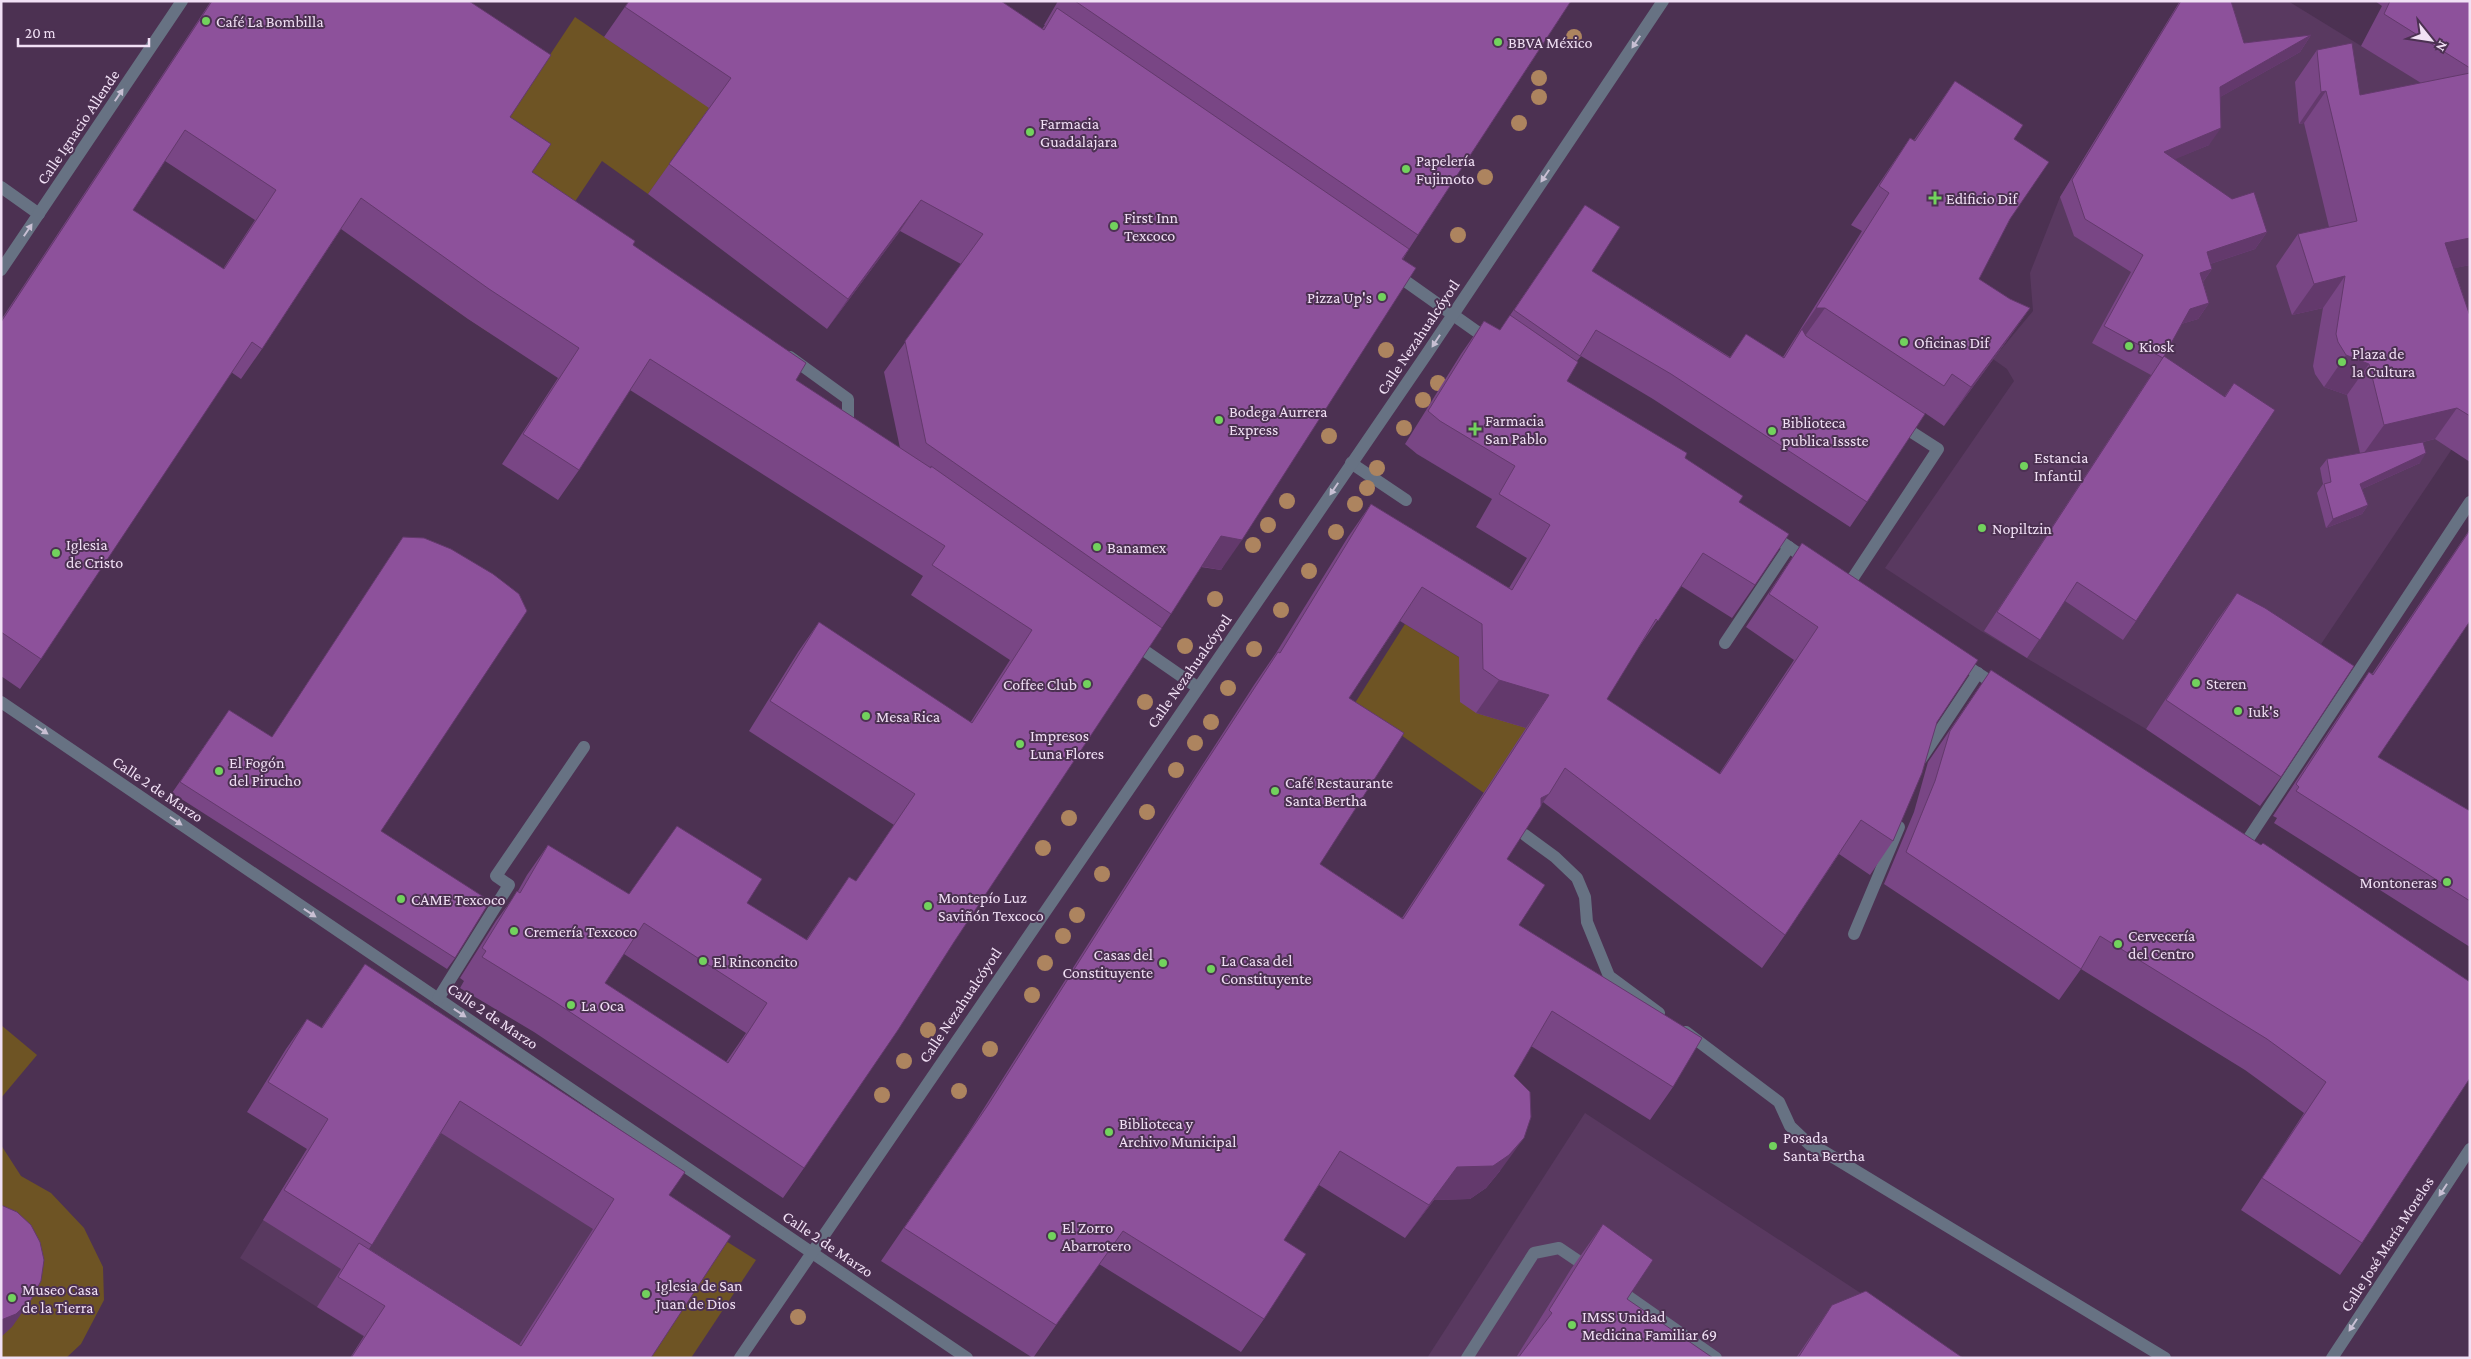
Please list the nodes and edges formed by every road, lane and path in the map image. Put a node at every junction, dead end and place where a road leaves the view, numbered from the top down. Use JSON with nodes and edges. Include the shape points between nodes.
{"nodes":[{"id":1,"x":182,"y":1,"type":"edge"},
{"id":2,"x":1663,"y":1,"type":"edge"},
{"id":3,"x":1,"y":187,"type":"edge"},
{"id":4,"x":39,"y":214,"type":"junction"},
{"id":5,"x":1385,"y":267,"type":"edge"},
{"id":6,"x":1,"y":270,"type":"edge"},
{"id":7,"x":1452,"y":315,"type":"junction"},
{"id":8,"x":1498,"y":347,"type":"edge"},
{"id":9,"x":783,"y":353,"type":"edge"},
{"id":10,"x":1890,"y":417,"type":"edge"},
{"id":11,"x":848,"y":443,"type":"edge"},
{"id":12,"x":1351,"y":463,"type":"junction"},
{"id":13,"x":1406,"y":500,"type":"dead end"},
{"id":14,"x":2470,"y":502,"type":"edge"},
{"id":15,"x":1758,"y":526,"type":"edge"},
{"id":16,"x":1789,"y":547,"type":"junction"},
{"id":17,"x":1822,"y":570,"type":"edge"},
{"id":18,"x":1847,"y":587,"type":"edge"},
{"id":19,"x":1125,"y":637,"type":"edge"},
{"id":20,"x":1725,"y":643,"type":"dead end"},
{"id":21,"x":1945,"y":652,"type":"edge"},
{"id":22,"x":1978,"y":673,"type":"junction"},
{"id":23,"x":1197,"y":687,"type":"junction"},
{"id":24,"x":2012,"y":695,"type":"edge"},
{"id":25,"x":1,"y":702,"type":"edge"},
{"id":26,"x":584,"y":747,"type":"dead end"},
{"id":27,"x":1916,"y":776,"type":"edge"},
{"id":28,"x":1903,"y":818,"type":"edge"},
{"id":29,"x":1525,"y":835,"type":"edge"},
{"id":30,"x":2243,"y":847,"type":"edge"},
{"id":31,"x":1854,"y":934,"type":"dead end"},
{"id":32,"x":438,"y":999,"type":"junction"},
{"id":33,"x":2470,"y":1149,"type":"edge"},
{"id":34,"x":811,"y":1252,"type":"junction"},
{"id":35,"x":740,"y":1358,"type":"edge"},
{"id":36,"x":967,"y":1358,"type":"edge"},
{"id":37,"x":1467,"y":1358,"type":"edge"},
{"id":38,"x":1716,"y":1358,"type":"edge"},
{"id":39,"x":2165,"y":1358,"type":"edge"},
{"id":40,"x":2332,"y":1358,"type":"edge"}],
"edges":[{"from":4,"to":1,"type":"street","name":"Calle Ignacio Allende","one_way":true},
{"from":2,"to":7,"type":"street","name":"Calle Nezahualcóyotl","one_way":true},
{"from":3,"to":4,"type":"street"},
{"from":6,"to":4,"type":"street","name":"Calle Ignacio Allende","one_way":true},
{"from":5,"to":7,"type":"street"},
{"from":7,"to":8,"type":"street"},
{"from":7,"to":12,"type":"street","name":"Calle Nezahualcóyotl","one_way":true},
{"from":9,"to":11,"type":"street","via":[[848,399]]},
{"from":10,"to":18,"type":"street","via":[[1938,449]]},
{"from":12,"to":13,"type":"street"},
{"from":12,"to":23,"type":"street","name":"Calle Nezahualcóyotl","one_way":true},
{"from":14,"to":30,"type":"street"},
{"from":15,"to":16,"type":"street"},
{"from":16,"to":17,"type":"street"},
{"from":16,"to":20,"type":"street"},
{"from":19,"to":23,"type":"street"},
{"from":21,"to":22,"type":"street"},
{"from":22,"to":24,"type":"street"},
{"from":22,"to":27,"type":"street","via":[[1921,759]]},
{"from":23,"to":34,"type":"street","name":"Calle Nezahualcóyotl"},
{"from":25,"to":32,"type":"street","name":"Calle 2 de Marzo","one_way":true},
{"from":26,"to":32,"type":"street","via":[[496,876],[509,885]]},
{"from":28,"to":31,"type":"street"},
{"from":29,"to":39,"type":"street","via":[[1555,857],[1576,878],[1585,897],[1587,922],[1609,976],[1779,1102],[1790,1126],[1810,1145]]},
{"from":32,"to":34,"type":"street","name":"Calle 2 de Marzo","one_way":true},
{"from":33,"to":40,"type":"street","name":"Calle José María Morelos","one_way":true},
{"from":34,"to":35,"type":"street","name":"Calle Nezahualcóyotl"},
{"from":34,"to":36,"type":"street","name":"Calle 2 de Marzo"},
{"from":37,"to":38,"type":"street","via":[[1534,1253],[1559,1248]]}]}
